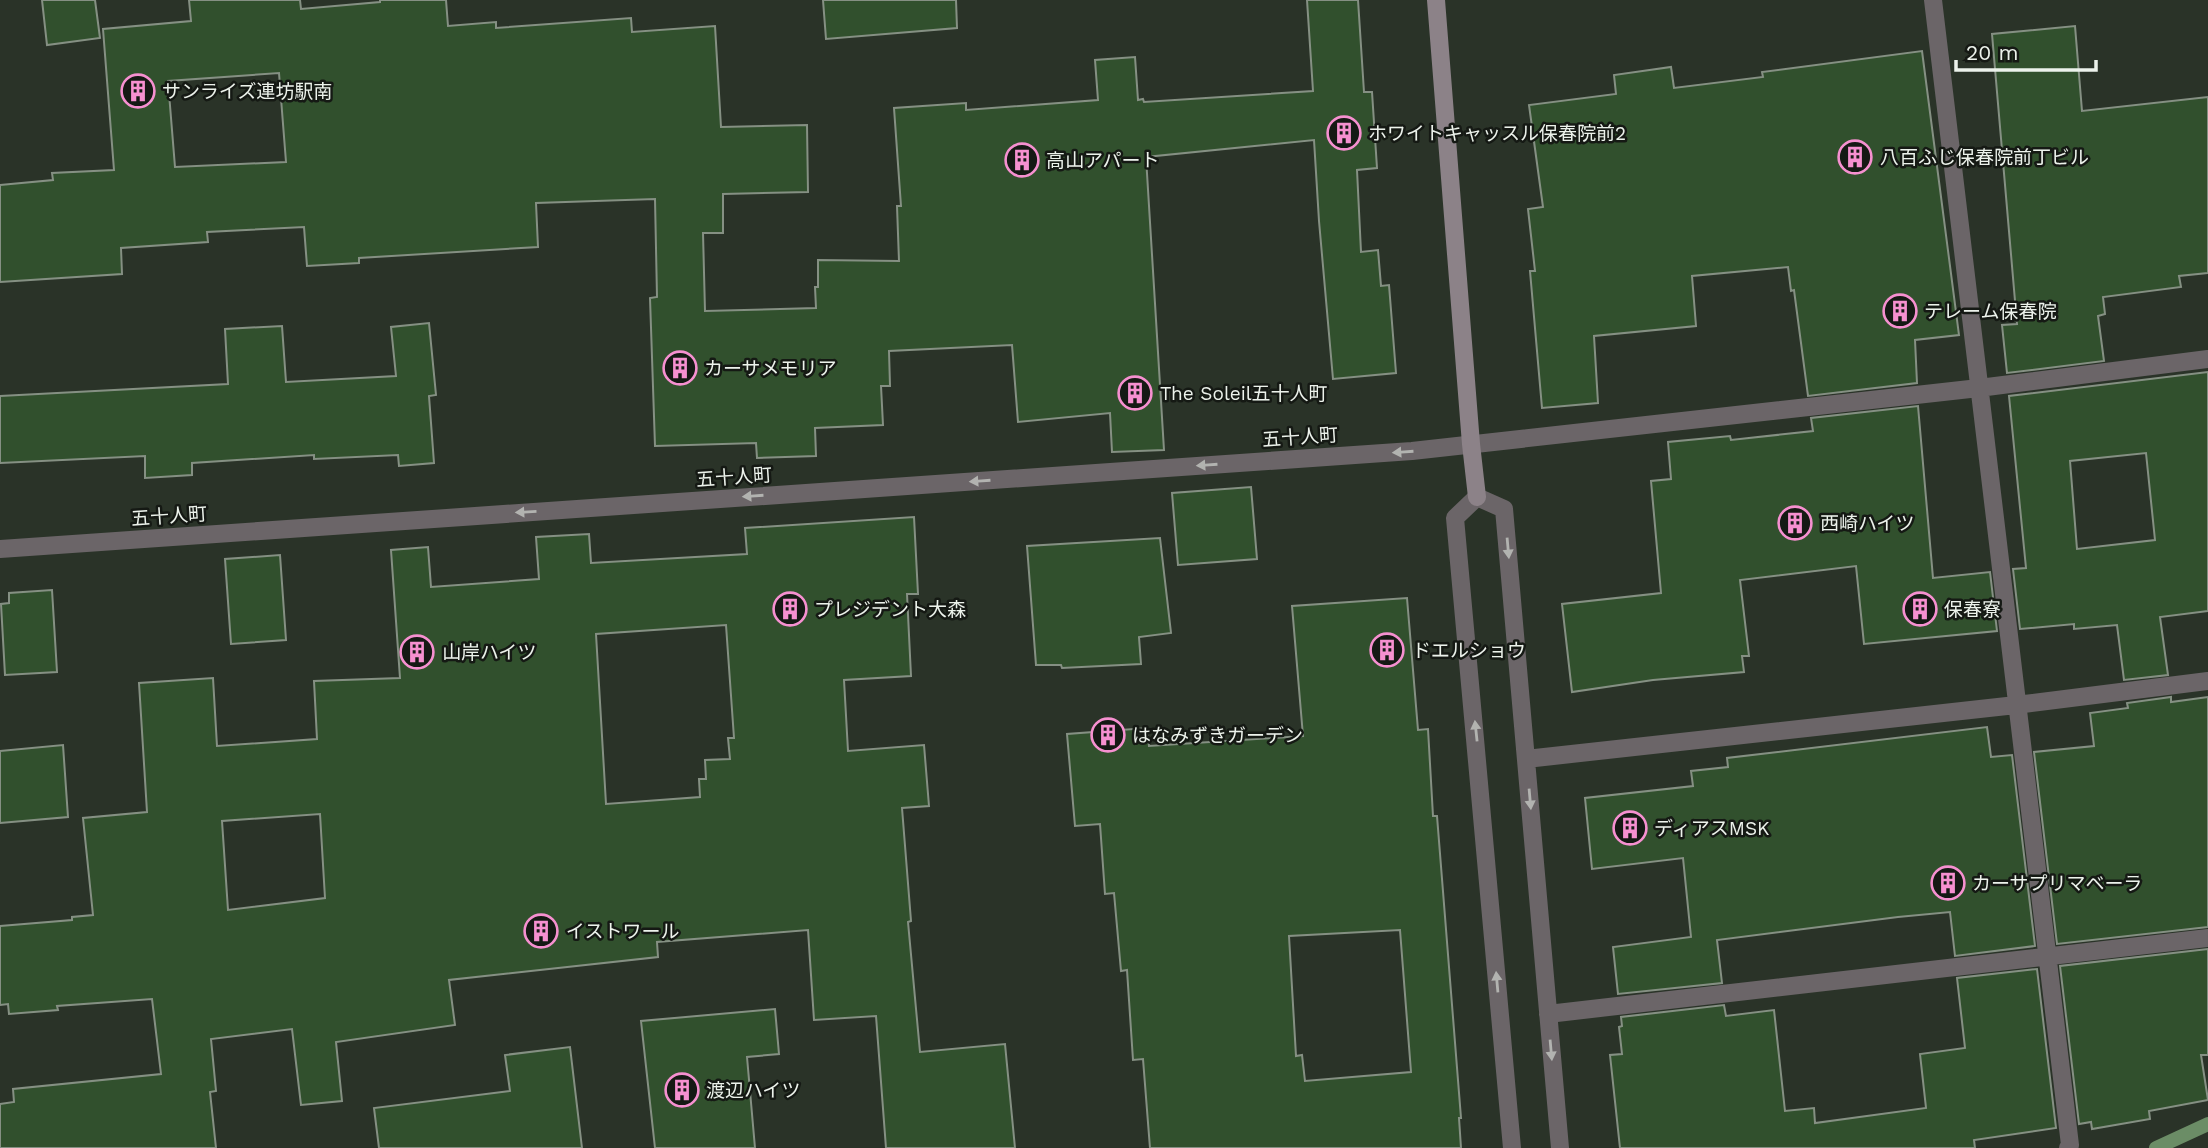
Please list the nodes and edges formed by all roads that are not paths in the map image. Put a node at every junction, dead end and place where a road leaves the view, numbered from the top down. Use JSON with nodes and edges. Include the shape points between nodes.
{"nodes":[{"id":1,"x":1436,"y":0,"type":"edge"},
{"id":2,"x":1933,"y":0,"type":"edge"},
{"id":3,"x":2208,"y":359,"type":"edge"},
{"id":4,"x":1979,"y":388,"type":"junction"},
{"id":5,"x":1471,"y":444,"type":"junction"},
{"id":6,"x":1478,"y":497,"type":"junction"},
{"id":7,"x":0,"y":549,"type":"edge"},
{"id":8,"x":2208,"y":681,"type":"edge"},
{"id":9,"x":2016,"y":705,"type":"junction"},
{"id":10,"x":1527,"y":759,"type":"junction"},
{"id":11,"x":2208,"y":938,"type":"edge"},
{"id":12,"x":2046,"y":956,"type":"junction"},
{"id":13,"x":1548,"y":1014,"type":"junction"},
{"id":14,"x":1512,"y":1148,"type":"edge"},
{"id":15,"x":1560,"y":1148,"type":"edge"},
{"id":16,"x":2068,"y":1148,"type":"edge"}],
"edges":[{"from":1,"to":5,"type":"street"},
{"from":2,"to":4,"type":"street"},
{"from":3,"to":4,"type":"street","name":"五十人町"},
{"from":4,"to":5,"type":"street","name":"五十人町"},
{"from":4,"to":9,"type":"street"},
{"from":5,"to":6,"type":"street"},
{"from":5,"to":7,"type":"street","name":"五十人町","one_way":true},
{"from":6,"to":10,"type":"street","one_way":true,"via":[[1504,509]]},
{"from":14,"to":6,"type":"street","one_way":true,"via":[[1455,518]]},
{"from":8,"to":9,"type":"street"},
{"from":9,"to":10,"type":"street"},
{"from":9,"to":12,"type":"street"},
{"from":10,"to":13,"type":"street","one_way":true},
{"from":11,"to":12,"type":"street"},
{"from":12,"to":13,"type":"street"},
{"from":12,"to":16,"type":"street"},
{"from":13,"to":15,"type":"street","one_way":true}]}
